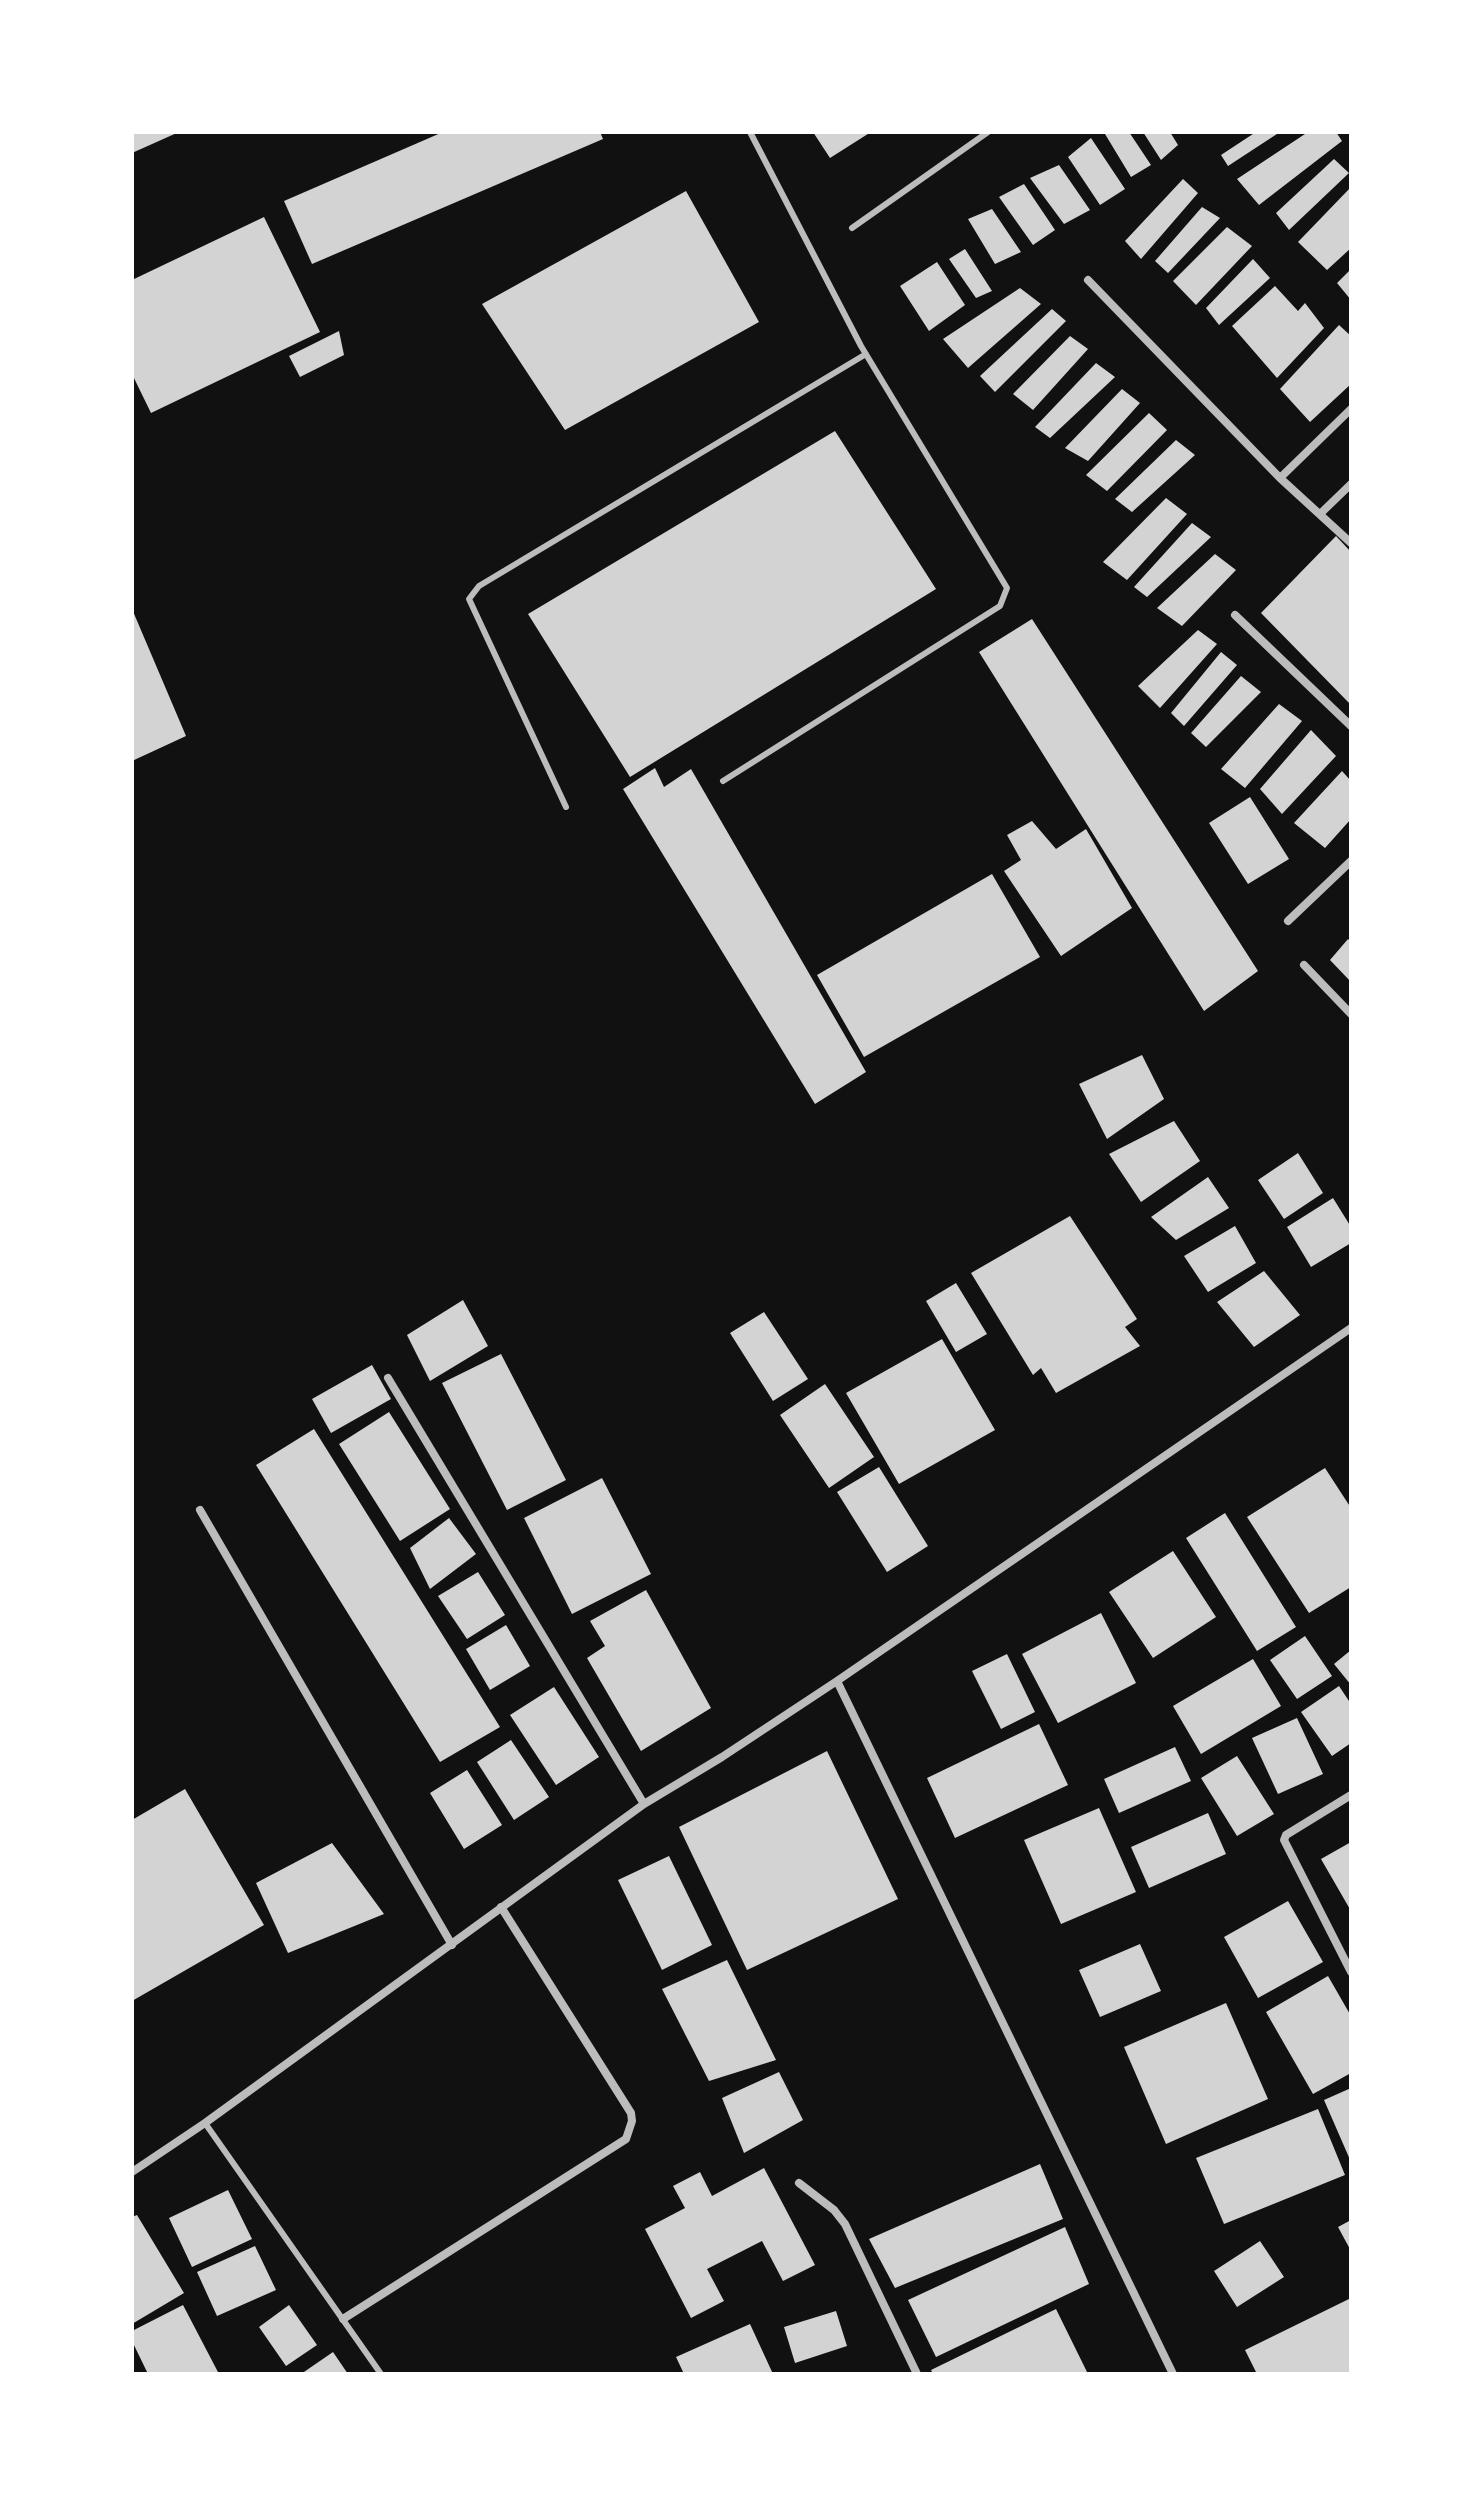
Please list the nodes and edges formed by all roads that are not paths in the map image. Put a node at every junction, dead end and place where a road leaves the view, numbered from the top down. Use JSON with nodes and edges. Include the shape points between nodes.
{"nodes":[{"id":1,"x":750,"y":132,"type":"edge"},
{"id":2,"x":988,"y":132,"type":"edge"},
{"id":3,"x":852,"y":228,"type":"dead end"},
{"id":4,"x":1088,"y":280,"type":"dead end"},
{"id":5,"x":866,"y":354,"type":"junction"},
{"id":6,"x":1351,"y":409,"type":"edge"},
{"id":7,"x":1280,"y":478,"type":"junction"},
{"id":8,"x":1351,"y":484,"type":"edge"},
{"id":9,"x":1320,"y":514,"type":"junction"},
{"id":10,"x":1351,"y":543,"type":"edge"},
{"id":11,"x":1235,"y":615,"type":"dead end"},
{"id":12,"x":1351,"y":726,"type":"edge"},
{"id":13,"x":723,"y":781,"type":"dead end"},
{"id":14,"x":566,"y":807,"type":"dead end"},
{"id":15,"x":1351,"y":861,"type":"edge"},
{"id":16,"x":1288,"y":921,"type":"dead end"},
{"id":17,"x":1304,"y":965,"type":"dead end"},
{"id":18,"x":1351,"y":1014,"type":"edge"},
{"id":19,"x":1351,"y":1328,"type":"edge"},
{"id":20,"x":388,"y":1378,"type":"dead end"},
{"id":21,"x":200,"y":1510,"type":"dead end"},
{"id":22,"x":837,"y":1681,"type":"junction"},
{"id":23,"x":1351,"y":1795,"type":"edge"},
{"id":24,"x":644,"y":1804,"type":"junction"},
{"id":25,"x":501,"y":1907,"type":"junction"},
{"id":26,"x":452,"y":1945,"type":"junction"},
{"id":27,"x":1351,"y":1972,"type":"edge"},
{"id":28,"x":205,"y":2123,"type":"junction"},
{"id":29,"x":132,"y":2172,"type":"edge"},
{"id":30,"x":799,"y":2183,"type":"dead end"},
{"id":31,"x":343,"y":2319,"type":"junction"},
{"id":32,"x":381,"y":2374,"type":"edge"},
{"id":33,"x":917,"y":2374,"type":"edge"},
{"id":34,"x":1173,"y":2374,"type":"edge"}],
"edges":[{"from":1,"to":5,"type":"lane"},
{"from":2,"to":3,"type":"lane"},
{"from":4,"to":7,"type":"street"},
{"from":5,"to":13,"type":"lane","via":[[1007,588],[1000,606]]},
{"from":5,"to":14,"type":"lane","via":[[470,595]]},
{"from":6,"to":7,"type":"street"},
{"from":7,"to":9,"type":"street"},
{"from":8,"to":9,"type":"street"},
{"from":9,"to":10,"type":"street"},
{"from":11,"to":12,"type":"street"},
{"from":15,"to":16,"type":"street"},
{"from":17,"to":18,"type":"street"},
{"from":19,"to":22,"type":"street"},
{"from":20,"to":24,"type":"street"},
{"from":21,"to":26,"type":"street"},
{"from":22,"to":24,"type":"street"},
{"from":22,"to":34,"type":"street"},
{"from":23,"to":27,"type":"street","via":[[1284,1840]]},
{"from":24,"to":25,"type":"street"},
{"from":25,"to":26,"type":"street"},
{"from":25,"to":31,"type":"street","via":[[631,2113],[631,2129],[626,2139]]},
{"from":26,"to":28,"type":"street"},
{"from":28,"to":29,"type":"street"},
{"from":28,"to":31,"type":"lane"},
{"from":30,"to":33,"type":"street","via":[[845,2224]]},
{"from":31,"to":32,"type":"lane"}]}
